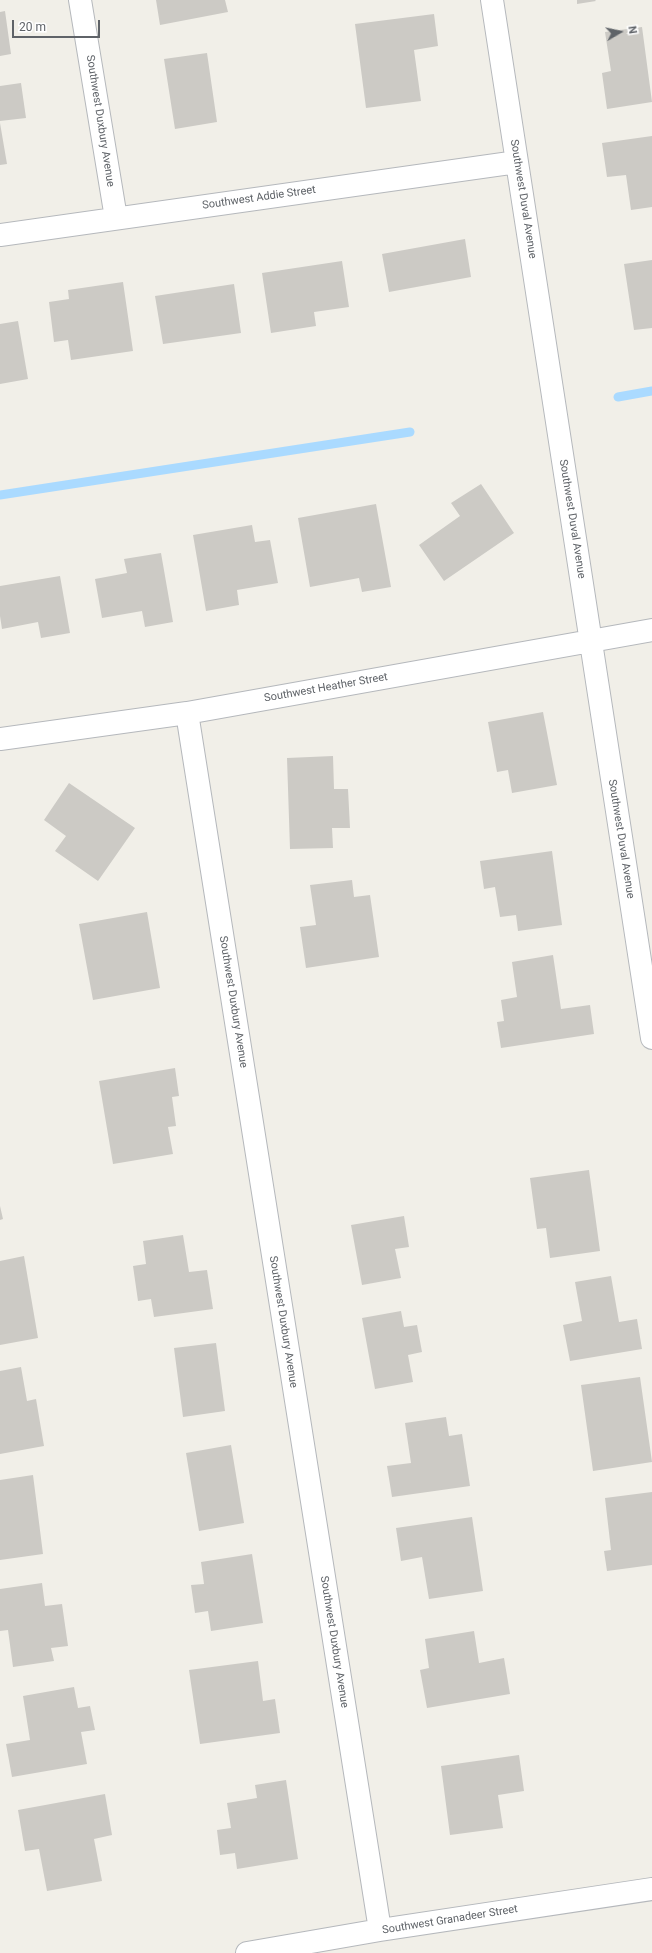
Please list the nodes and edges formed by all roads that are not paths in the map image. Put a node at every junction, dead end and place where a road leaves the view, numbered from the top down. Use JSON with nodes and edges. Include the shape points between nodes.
{"nodes":[{"id":1,"x":80,"y":0,"type":"edge"},
{"id":2,"x":492,"y":0,"type":"edge"},
{"id":3,"x":517,"y":162,"type":"junction"},
{"id":4,"x":116,"y":218,"type":"junction"},
{"id":5,"x":0,"y":235,"type":"edge"},
{"id":6,"x":652,"y":630,"type":"edge"},
{"id":7,"x":590,"y":641,"type":"junction"},
{"id":8,"x":187,"y":713,"type":"junction"},
{"id":9,"x":0,"y":740,"type":"edge"},
{"id":10,"x":652,"y":1038,"type":"edge"},
{"id":11,"x":652,"y":1889,"type":"edge"},
{"id":12,"x":380,"y":1930,"type":"junction"},
{"id":13,"x":248,"y":1953,"type":"edge"}],
"edges":[{"from":1,"to":4,"type":"street","name":"Southwest Duxbury Avenue"},
{"from":2,"to":3,"type":"street","name":"Southwest Duval Avenue"},
{"from":3,"to":4,"type":"street","name":"Southwest Addie Street"},
{"from":3,"to":7,"type":"street","name":"Southwest Duval Avenue"},
{"from":4,"to":5,"type":"street","name":"Southwest Addie Street"},
{"from":6,"to":7,"type":"street","name":"Southwest Heather Street"},
{"from":7,"to":8,"type":"street","name":"Southwest Heather Street"},
{"from":7,"to":10,"type":"street","name":"Southwest Duval Avenue"},
{"from":8,"to":9,"type":"street","name":"Southwest Heather Street"},
{"from":8,"to":12,"type":"street","name":"Southwest Duxbury Avenue"},
{"from":11,"to":12,"type":"street","name":"Southwest Granadeer Street"},
{"from":12,"to":13,"type":"street","name":"Southwest Granadeer Street"}]}
